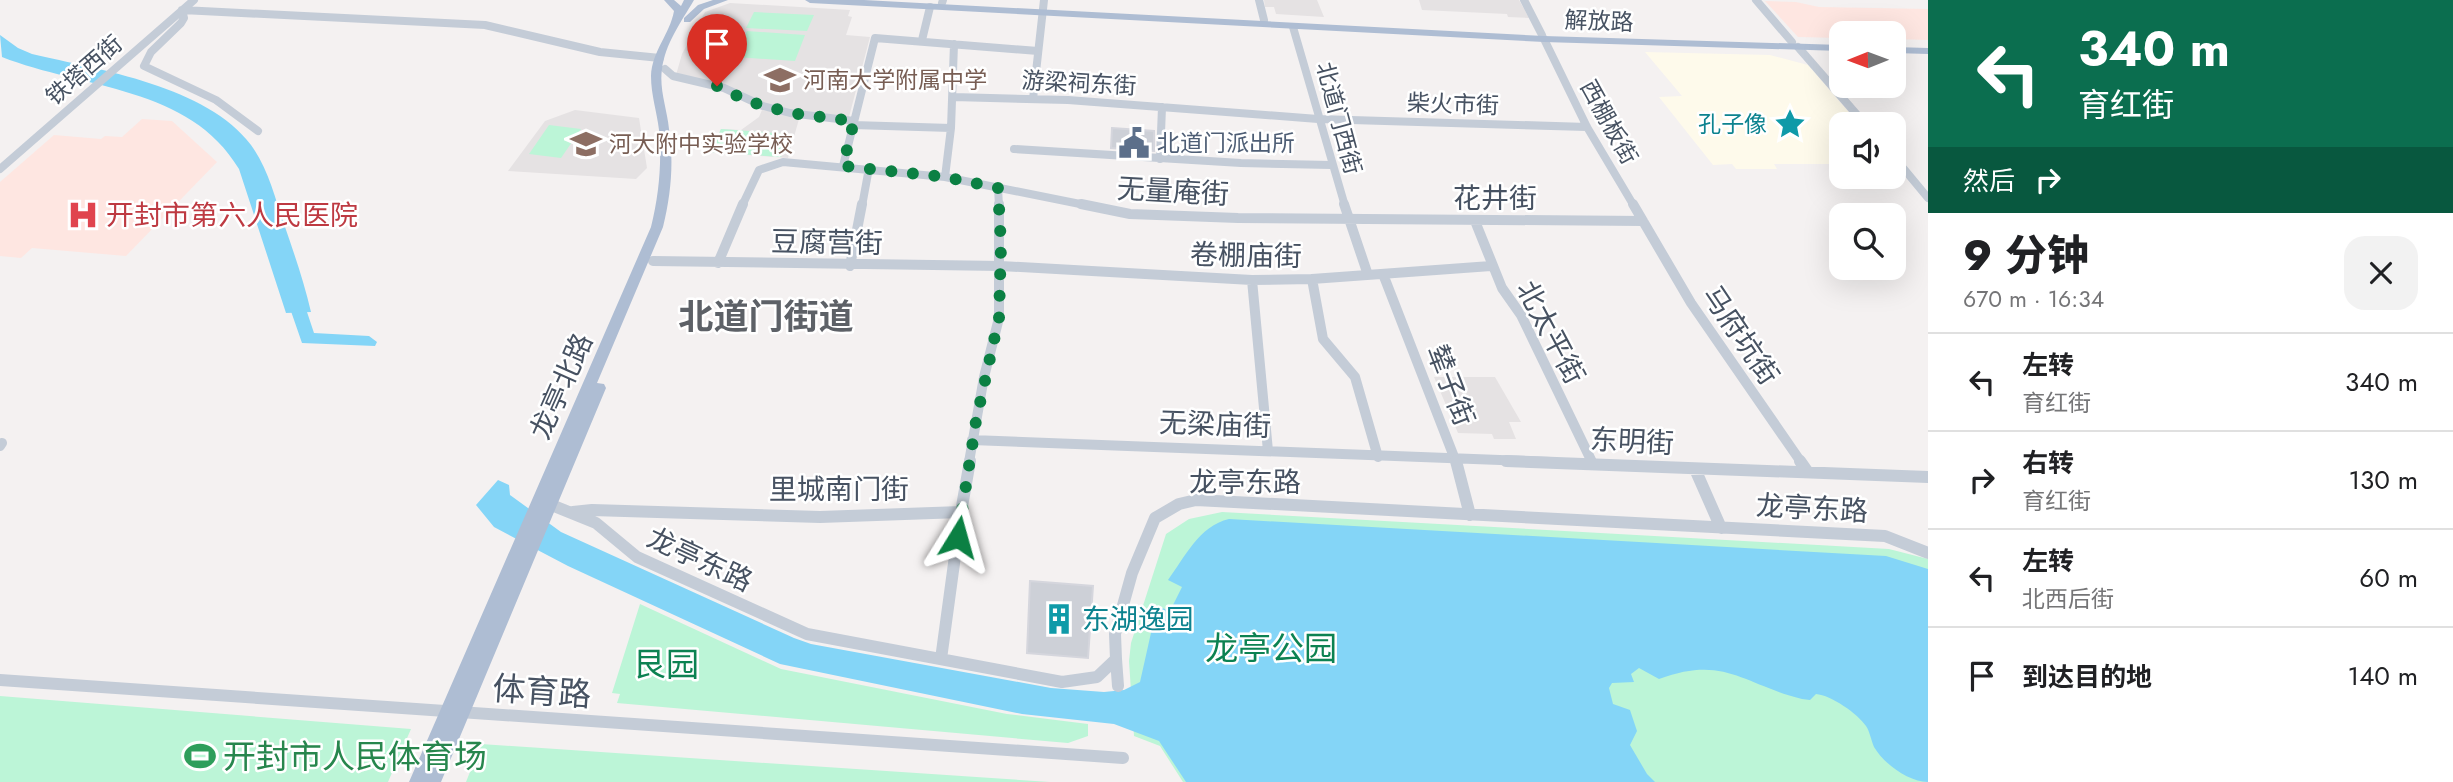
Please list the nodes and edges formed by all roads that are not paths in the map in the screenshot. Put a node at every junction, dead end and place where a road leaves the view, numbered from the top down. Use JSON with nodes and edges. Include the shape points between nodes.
{"nodes":[{"id":1,"x":194,"y":0,"type":"edge"},
{"id":2,"x":668,"y":0,"type":"edge"},
{"id":3,"x":689,"y":0,"type":"edge"},
{"id":4,"x":698,"y":0,"type":"edge"},
{"id":5,"x":723,"y":0,"type":"edge"},
{"id":6,"x":810,"y":0,"type":"edge"},
{"id":7,"x":887,"y":0,"type":"edge"},
{"id":8,"x":1259,"y":0,"type":"edge"},
{"id":9,"x":1524,"y":0,"type":"edge"},
{"id":10,"x":1756,"y":0,"type":"edge"},
{"id":11,"x":942,"y":1,"type":"edge"},
{"id":12,"x":1041,"y":6,"type":"edge"},
{"id":13,"x":930,"y":7,"type":"junction"},
{"id":14,"x":182,"y":10,"type":"junction"},
{"id":15,"x":682,"y":20,"type":"junction"},
{"id":16,"x":1264,"y":20,"type":"junction"},
{"id":17,"x":1293,"y":27,"type":"junction"},
{"id":18,"x":1543,"y":37,"type":"junction"},
{"id":19,"x":922,"y":40,"type":"junction"},
{"id":20,"x":954,"y":44,"type":"junction"},
{"id":21,"x":1795,"y":45,"type":"junction"},
{"id":22,"x":1829,"y":46,"type":"edge"},
{"id":23,"x":1906,"y":47,"type":"edge"},
{"id":24,"x":1928,"y":48,"type":"edge"},
{"id":25,"x":1038,"y":51,"type":"junction"},
{"id":26,"x":663,"y":63,"type":"junction"},
{"id":27,"x":953,"y":97,"type":"junction"},
{"id":28,"x":1034,"y":99,"type":"junction"},
{"id":29,"x":1162,"y":107,"type":"junction"},
{"id":30,"x":1854,"y":112,"type":"edge"},
{"id":31,"x":1318,"y":119,"type":"junction"},
{"id":32,"x":854,"y":123,"type":"junction"},
{"id":33,"x":1587,"y":127,"type":"junction"},
{"id":34,"x":951,"y":128,"type":"junction"},
{"id":35,"x":258,"y":131,"type":"dead end"},
{"id":36,"x":1014,"y":149,"type":"dead end"},
{"id":37,"x":1160,"y":159,"type":"junction"},
{"id":38,"x":1331,"y":165,"type":"junction"},
{"id":39,"x":843,"y":166,"type":"junction"},
{"id":40,"x":869,"y":168,"type":"junction"},
{"id":41,"x":0,"y":169,"type":"edge"},
{"id":42,"x":1906,"y":172,"type":"edge"},
{"id":43,"x":945,"y":177,"type":"junction"},
{"id":44,"x":998,"y":188,"type":"junction"},
{"id":45,"x":1928,"y":198,"type":"edge"},
{"id":46,"x":1348,"y":219,"type":"junction"},
{"id":47,"x":1475,"y":221,"type":"junction"},
{"id":48,"x":1643,"y":221,"type":"junction"},
{"id":49,"x":653,"y":261,"type":"junction"},
{"id":50,"x":718,"y":263,"type":"junction"},
{"id":51,"x":850,"y":266,"type":"junction"},
{"id":52,"x":1001,"y":266,"type":"junction"},
{"id":53,"x":1491,"y":266,"type":"junction"},
{"id":54,"x":1383,"y":274,"type":"junction"},
{"id":55,"x":1368,"y":275,"type":"junction"},
{"id":56,"x":1312,"y":279,"type":"junction"},
{"id":57,"x":1252,"y":280,"type":"junction"},
{"id":58,"x":972,"y":440,"type":"junction"},
{"id":59,"x":1268,"y":451,"type":"junction"},
{"id":60,"x":1378,"y":457,"type":"junction"},
{"id":61,"x":1455,"y":458,"type":"junction"},
{"id":62,"x":1592,"y":462,"type":"junction"},
{"id":63,"x":1695,"y":469,"type":"junction"},
{"id":64,"x":1807,"y":471,"type":"junction"},
{"id":65,"x":1928,"y":477,"type":"edge"},
{"id":66,"x":543,"y":509,"type":"junction"},
{"id":67,"x":961,"y":512,"type":"junction"},
{"id":68,"x":570,"y":513,"type":"junction"},
{"id":69,"x":1470,"y":515,"type":"junction"},
{"id":70,"x":1721,"y":528,"type":"junction"},
{"id":71,"x":1928,"y":553,"type":"edge"},
{"id":72,"x":941,"y":659,"type":"junction"},
{"id":73,"x":1116,"y":660,"type":"junction"},
{"id":74,"x":0,"y":680,"type":"edge"},
{"id":75,"x":1118,"y":685,"type":"dead end"},
{"id":76,"x":454,"y":713,"type":"junction"},
{"id":77,"x":1123,"y":758,"type":"dead end"},
{"id":78,"x":418,"y":782,"type":"edge"},
{"id":79,"x":432,"y":782,"type":"edge"}],
"edges":[{"from":1,"to":14,"type":"street","name":"铁塔西街"},
{"from":2,"to":15,"type":"main road"},
{"from":3,"to":15,"type":"main road","name":"龙亭北路"},
{"from":4,"to":15,"type":"main road","name":"龙亭北路"},
{"from":5,"to":15,"type":"main road"},
{"from":6,"to":13,"type":"main road","name":"解放路"},
{"from":7,"to":11,"type":"main road","name":"解放路"},
{"from":8,"to":16,"type":"street"},
{"from":9,"to":18,"type":"street","name":"西棚板街"},
{"from":10,"to":21,"type":"street"},
{"from":11,"to":12,"type":"main road","name":"解放路"},
{"from":12,"to":13,"type":"main road","name":"解放路"},
{"from":12,"to":16,"type":"main road","name":"解放路"},
{"from":12,"to":17,"type":"main road","name":"解放路"},
{"from":12,"to":25,"type":"street"},
{"from":13,"to":19,"type":"street"},
{"from":14,"to":26,"type":"street","via":[[485,24]]},
{"from":14,"to":35,"type":"street","via":[[181,23],[151,52],[144,66],[216,100]]},
{"from":14,"to":41,"type":"street","name":"铁塔西街"},
{"from":15,"to":26,"type":"main road","name":"龙亭北路"},
{"from":16,"to":18,"type":"main road","name":"解放路"},
{"from":17,"to":18,"type":"main road","name":"解放路"},
{"from":17,"to":31,"type":"street","name":"北道门西街"},
{"from":18,"to":21,"type":"main road","name":"解放路"},
{"from":18,"to":33,"type":"street","name":"西棚板街"},
{"from":19,"to":20,"type":"street"},
{"from":19,"to":32,"type":"street","via":[[875,38]]},
{"from":20,"to":25,"type":"street"},
{"from":20,"to":27,"type":"street"},
{"from":21,"to":22,"type":"main road","name":"解放路"},
{"from":21,"to":30,"type":"street"},
{"from":23,"to":24,"type":"main road"},
{"from":25,"to":28,"type":"street"},
{"from":26,"to":32,"type":"street","via":[[673,76],[724,88],[763,106]]},
{"from":26,"to":49,"type":"main road","name":"龙亭北路","via":[[675,163],[670,215]]},
{"from":26,"to":66,"type":"main road","name":"龙亭北路","via":[[656,84],[666,164],[660,215]]},
{"from":27,"to":28,"type":"street","name":"游梁祠东街"},
{"from":27,"to":34,"type":"street"},
{"from":28,"to":29,"type":"street","name":"游梁祠东街"},
{"from":29,"to":31,"type":"street","name":"游梁祠东街"},
{"from":29,"to":37,"type":"street","name":"游梁祠东街"},
{"from":31,"to":33,"type":"street","name":"柴火市街"},
{"from":31,"to":38,"type":"street","name":"北道门西街"},
{"from":32,"to":34,"type":"street"},
{"from":32,"to":39,"type":"street"},
{"from":33,"to":48,"type":"street","name":"西棚板街"},
{"from":34,"to":43,"type":"street"},
{"from":36,"to":37,"type":"street"},
{"from":37,"to":38,"type":"street"},
{"from":38,"to":46,"type":"street","name":"北道门西街"},
{"from":39,"to":40,"type":"street","name":"无量庵街"},
{"from":39,"to":50,"type":"street","name":"无量庵街","via":[[783,162],[760,170]]},
{"from":40,"to":43,"type":"street","name":"无量庵街"},
{"from":40,"to":51,"type":"street"},
{"from":42,"to":45,"type":"street"},
{"from":43,"to":44,"type":"street","name":"无量庵街"},
{"from":44,"to":46,"type":"street","name":"无量庵街","via":[[1130,214]]},
{"from":44,"to":52,"type":"street"},
{"from":46,"to":47,"type":"street","name":"花井街"},
{"from":46,"to":55,"type":"street","name":"北道门西街"},
{"from":47,"to":48,"type":"street","name":"花井街"},
{"from":47,"to":53,"type":"street","name":"北太平街"},
{"from":48,"to":64,"type":"street","name":"马府坑街","via":[[1691,303]]},
{"from":49,"to":50,"type":"street","name":"豆腐营街"},
{"from":49,"to":66,"type":"main road","name":"龙亭北路"},
{"from":50,"to":51,"type":"street","name":"豆腐营街"},
{"from":51,"to":52,"type":"street","name":"豆腐营街"},
{"from":52,"to":57,"type":"street","name":"卷棚庙街"},
{"from":52,"to":58,"type":"street","via":[[999,318]]},
{"from":53,"to":54,"type":"street","name":"卷棚庙街"},
{"from":53,"to":62,"type":"street","name":"北太平街","via":[[1540,352]]},
{"from":54,"to":55,"type":"street","name":"卷棚庙街"},
{"from":54,"to":61,"type":"street","name":"辇子街"},
{"from":55,"to":56,"type":"street","name":"卷棚庙街"},
{"from":56,"to":57,"type":"street","name":"卷棚庙街"},
{"from":56,"to":60,"type":"street","via":[[1323,339],[1355,377]]},
{"from":57,"to":59,"type":"street"},
{"from":58,"to":59,"type":"street","name":"无梁庙街"},
{"from":58,"to":67,"type":"street"},
{"from":59,"to":60,"type":"street","name":"无梁庙街"},
{"from":60,"to":61,"type":"street","name":"无梁庙街"},
{"from":61,"to":62,"type":"street","name":"东明街"},
{"from":61,"to":69,"type":"street","name":"辇子街"},
{"from":62,"to":63,"type":"street","name":"东明街"},
{"from":63,"to":64,"type":"street","name":"东明街"},
{"from":63,"to":70,"type":"street"},
{"from":64,"to":65,"type":"street","name":"东明街"},
{"from":66,"to":68,"type":"street","name":"龙亭东路"},
{"from":66,"to":76,"type":"main road","name":"龙亭北路"},
{"from":67,"to":68,"type":"street","name":"里城南门街","via":[[820,517]]},
{"from":67,"to":72,"type":"street"},
{"from":68,"to":72,"type":"street","name":"龙亭东路","via":[[604,528],[637,557],[790,628]]},
{"from":69,"to":70,"type":"street","name":"龙亭东路"},
{"from":69,"to":73,"type":"street","name":"龙亭东路","via":[[1196,500],[1179,504],[1154,518],[1115,634]]},
{"from":70,"to":71,"type":"street","name":"龙亭东路","via":[[1885,536]]},
{"from":72,"to":73,"type":"street","name":"龙亭东路","via":[[1062,681],[1097,677]]},
{"from":73,"to":75,"type":"street"},
{"from":74,"to":76,"type":"street","name":"体育路"},
{"from":76,"to":77,"type":"street","name":"体育路"},
{"from":76,"to":78,"type":"main road","name":"龙亭北路"},
{"from":76,"to":79,"type":"main road","name":"龙亭北路"}]}
